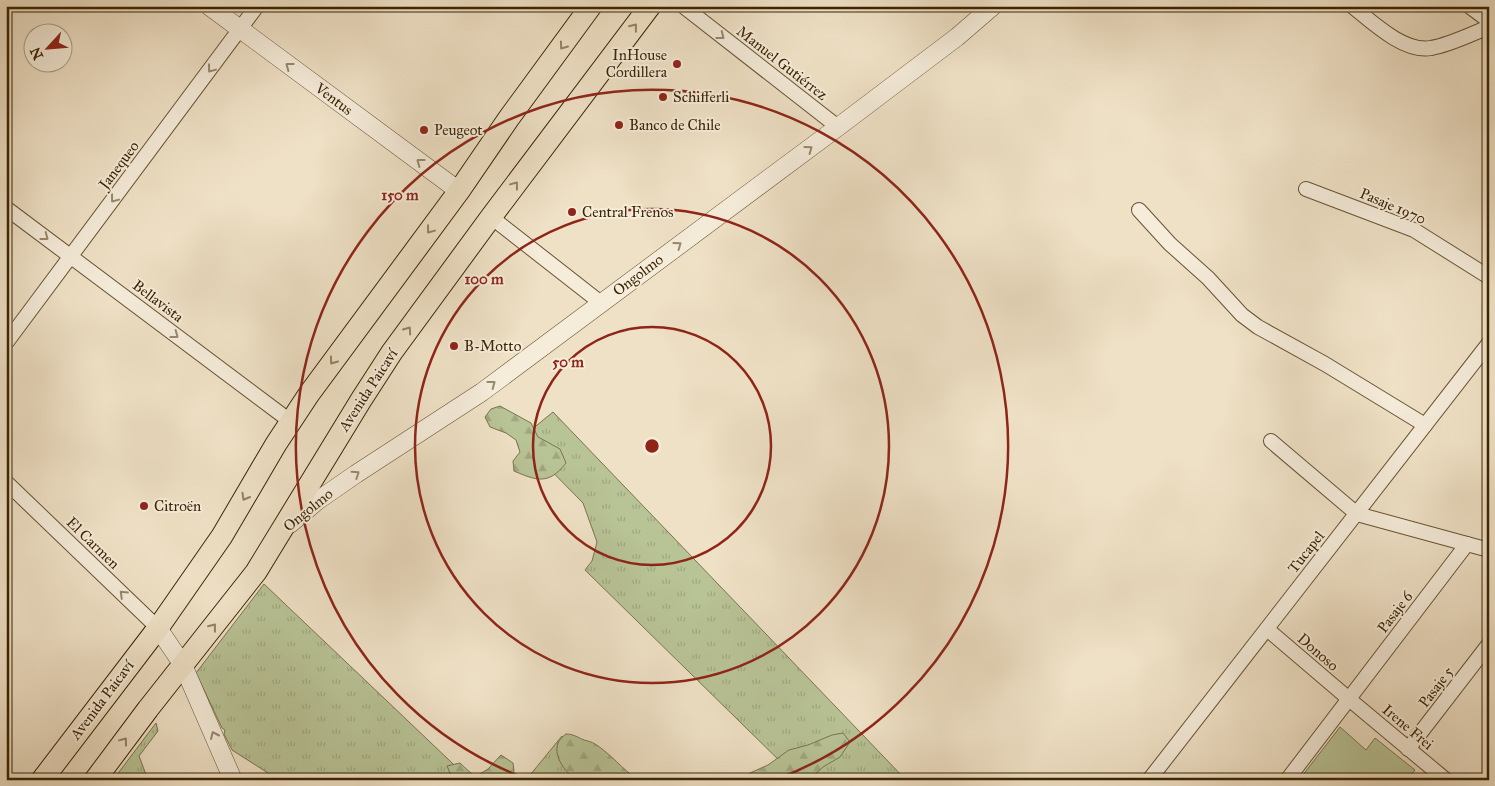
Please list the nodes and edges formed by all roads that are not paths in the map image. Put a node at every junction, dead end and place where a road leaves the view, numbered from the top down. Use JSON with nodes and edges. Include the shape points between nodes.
{"nodes":[{"id":1,"x":209,"y":6,"type":"edge"},
{"id":2,"x":258,"y":6,"type":"edge"},
{"id":3,"x":591,"y":6,"type":"edge"},
{"id":4,"x":650,"y":6,"type":"edge"},
{"id":5,"x":683,"y":6,"type":"edge"},
{"id":6,"x":993,"y":6,"type":"edge"},
{"id":7,"x":1352,"y":6,"type":"edge"},
{"id":8,"x":1469,"y":6,"type":"edge"},
{"id":9,"x":1489,"y":21,"type":"edge"},
{"id":10,"x":1489,"y":27,"type":"edge"},
{"id":11,"x":240,"y":30,"type":"junction"},
{"id":12,"x":838,"y":127,"type":"junction"},
{"id":13,"x":1306,"y":190,"type":"dead end"},
{"id":14,"x":459,"y":191,"type":"junction"},
{"id":15,"x":6,"y":208,"type":"edge"},
{"id":16,"x":1139,"y":210,"type":"dead end"},
{"id":17,"x":491,"y":216,"type":"junction"},
{"id":18,"x":71,"y":256,"type":"junction"},
{"id":19,"x":1489,"y":277,"type":"edge"},
{"id":20,"x":601,"y":303,"type":"junction"},
{"id":21,"x":6,"y":343,"type":"edge"},
{"id":22,"x":1489,"y":343,"type":"edge"},
{"id":23,"x":290,"y":421,"type":"junction"},
{"id":24,"x":1425,"y":425,"type":"junction"},
{"id":25,"x":1271,"y":440,"type":"dead end"},
{"id":26,"x":6,"y":482,"type":"edge"},
{"id":27,"x":1357,"y":514,"type":"junction"},
{"id":28,"x":277,"y":536,"type":"junction"},
{"id":29,"x":1467,"y":544,"type":"junction"},
{"id":30,"x":1489,"y":550,"type":"edge"},
{"id":31,"x":158,"y":628,"type":"junction"},
{"id":32,"x":1267,"y":629,"type":"junction"},
{"id":33,"x":1489,"y":644,"type":"edge"},
{"id":34,"x":183,"y":665,"type":"junction"},
{"id":35,"x":1349,"y":699,"type":"junction"},
{"id":36,"x":1408,"y":749,"type":"junction"},
{"id":37,"x":42,"y":780,"type":"edge"},
{"id":38,"x":94,"y":780,"type":"edge"},
{"id":39,"x":234,"y":780,"type":"edge"},
{"id":40,"x":1148,"y":780,"type":"edge"},
{"id":41,"x":1287,"y":780,"type":"edge"},
{"id":42,"x":1446,"y":780,"type":"edge"}],
"edges":[{"from":1,"to":11,"type":"street","name":"Ventus"},
{"from":2,"to":11,"type":"street","name":"Janequeo"},
{"from":3,"to":14,"type":"main road","name":"Avenida Paicaví","one_way":true},
{"from":17,"to":4,"type":"main road","name":"Avenida Paicaví","one_way":true},
{"from":5,"to":12,"type":"street","name":"Manuel Gutiérrez","one_way":true},
{"from":6,"to":12,"type":"street","name":"Ongolmo","via":[[958,37]]},
{"from":7,"to":10,"type":"street","via":[[1398,41],[1415,48],[1438,46]]},
{"from":8,"to":9,"type":"street"},
{"from":14,"to":11,"type":"street","name":"Ventus","one_way":true},
{"from":11,"to":18,"type":"street","name":"Janequeo","one_way":true},
{"from":20,"to":12,"type":"street","name":"Ongolmo","one_way":true},
{"from":13,"to":19,"type":"street","name":"Pasaje 1970","via":[[1414,230]]},
{"from":14,"to":23,"type":"main road","name":"Avenida Paicaví","one_way":true},
{"from":15,"to":18,"type":"street","name":"Bellavista","one_way":true},
{"from":16,"to":24,"type":"street","via":[[1242,315]]},
{"from":17,"to":20,"type":"street"},
{"from":28,"to":17,"type":"main road","name":"Avenida Paicaví","one_way":true,"via":[[376,376]]},
{"from":18,"to":21,"type":"street","name":"Janequeo"},
{"from":18,"to":23,"type":"street","name":"Bellavista","one_way":true},
{"from":28,"to":20,"type":"street","name":"Ongolmo","one_way":true,"via":[[317,501],[466,404]]},
{"from":22,"to":24,"type":"street","name":"Tucapel"},
{"from":23,"to":31,"type":"main road","name":"Avenida Paicaví","one_way":true,"via":[[222,536]]},
{"from":24,"to":27,"type":"street","name":"Tucapel"},
{"from":25,"to":27,"type":"street"},
{"from":31,"to":26,"type":"street","name":"El Carmen","one_way":true},
{"from":27,"to":29,"type":"street"},
{"from":27,"to":32,"type":"street","name":"Tucapel"},
{"from":34,"to":28,"type":"main road","name":"Avenida Paicaví","one_way":true,"via":[[252,577]]},
{"from":29,"to":30,"type":"street"},
{"from":29,"to":35,"type":"street","name":"Pasaje 6"},
{"from":31,"to":34,"type":"street"},
{"from":31,"to":37,"type":"main road","name":"Avenida Paicaví"},
{"from":32,"to":35,"type":"street","name":"Donoso"},
{"from":32,"to":40,"type":"street","name":"Tucapel"},
{"from":33,"to":36,"type":"street","name":"Pasaje 5"},
{"from":38,"to":34,"type":"main road","name":"Avenida Paicaví","one_way":true},
{"from":39,"to":34,"type":"street","one_way":true},
{"from":35,"to":36,"type":"street","name":"Irene Frei"},
{"from":35,"to":41,"type":"street","name":"Pasaje 6"},
{"from":36,"to":42,"type":"street","name":"Irene Frei"}]}
